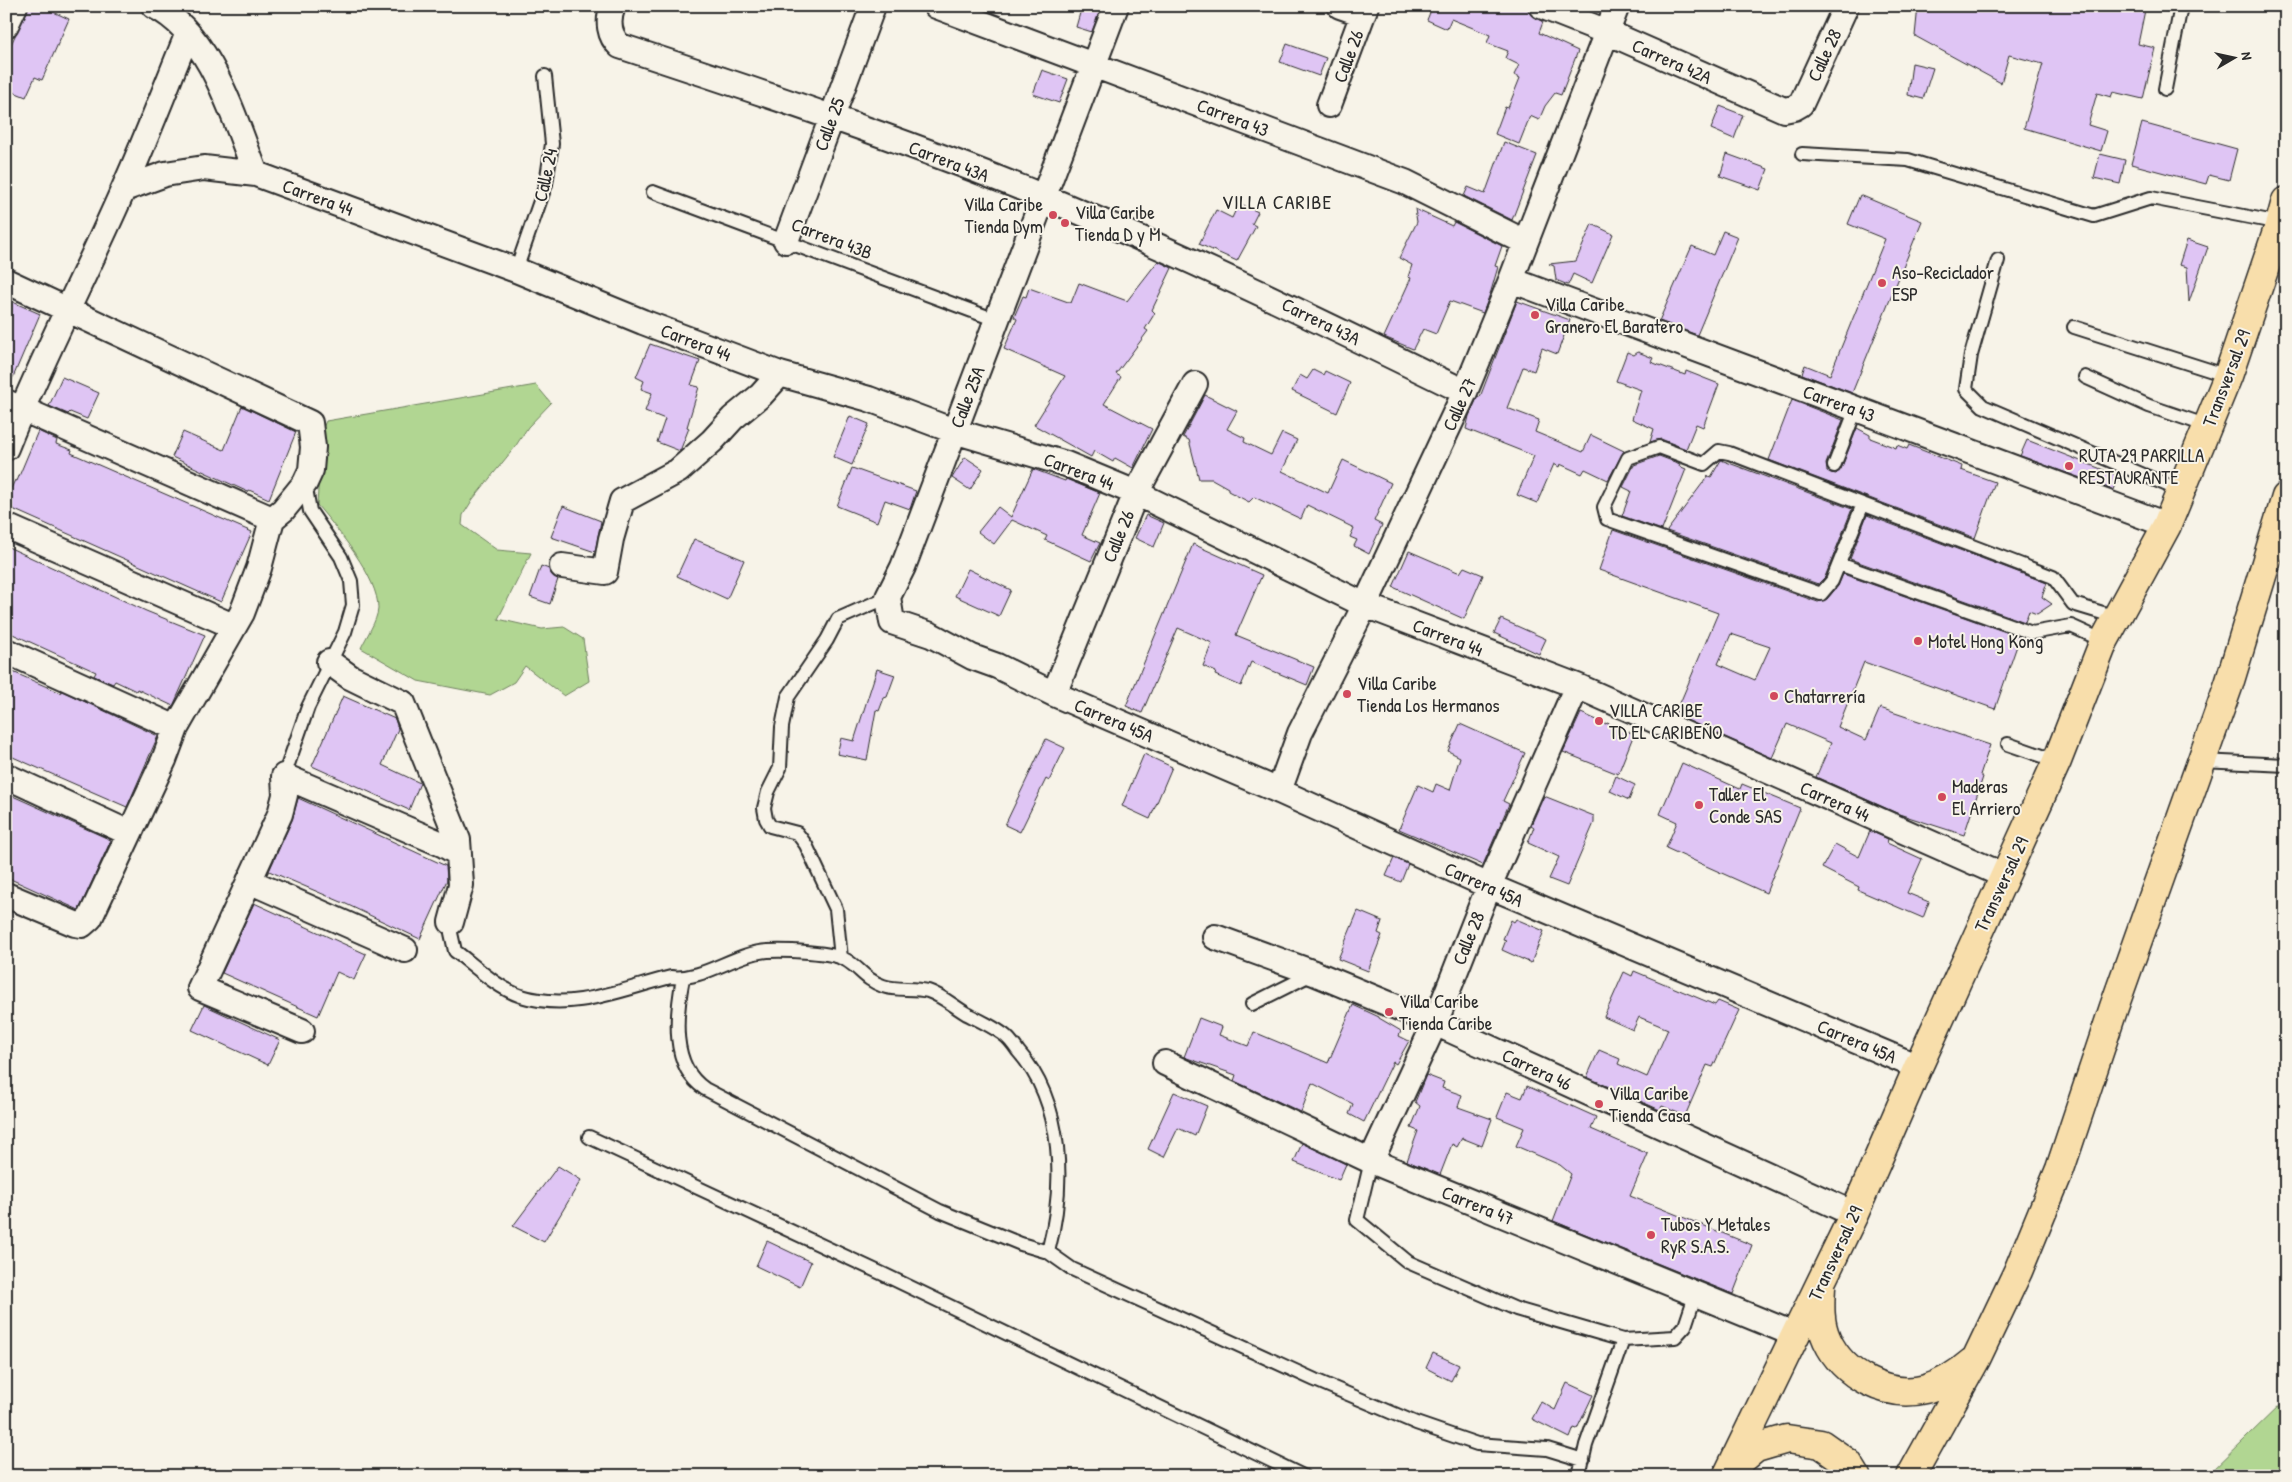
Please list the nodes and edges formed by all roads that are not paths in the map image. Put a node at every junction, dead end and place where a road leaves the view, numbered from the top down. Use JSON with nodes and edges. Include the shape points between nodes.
{"nodes":[{"id":1,"x":15,"y":6,"type":"edge"},
{"id":2,"x":154,"y":6,"type":"edge"},
{"id":3,"x":873,"y":6,"type":"edge"},
{"id":4,"x":936,"y":6,"type":"edge"},
{"id":5,"x":1116,"y":6,"type":"edge"},
{"id":6,"x":1340,"y":6,"type":"edge"},
{"id":7,"x":1541,"y":6,"type":"edge"},
{"id":8,"x":1617,"y":6,"type":"edge"},
{"id":9,"x":1846,"y":6,"type":"edge"},
{"id":10,"x":2180,"y":6,"type":"edge"},
{"id":11,"x":611,"y":10,"type":"edge"},
{"id":12,"x":1364,"y":10,"type":"edge"},
{"id":13,"x":6,"y":25,"type":"edge"},
{"id":14,"x":1607,"y":32,"type":"junction"},
{"id":15,"x":188,"y":33,"type":"junction"},
{"id":16,"x":1093,"y":65,"type":"junction"},
{"id":17,"x":546,"y":76,"type":"dead end"},
{"id":18,"x":2165,"y":89,"type":"dead end"},
{"id":19,"x":1801,"y":104,"type":"joint"},
{"id":20,"x":1329,"y":105,"type":"dead end"},
{"id":21,"x":832,"y":116,"type":"junction"},
{"id":22,"x":1802,"y":154,"type":"dead end"},
{"id":23,"x":256,"y":174,"type":"junction"},
{"id":24,"x":124,"y":189,"type":"junction"},
{"id":25,"x":653,"y":192,"type":"dead end"},
{"id":26,"x":1044,"y":196,"type":"junction"},
{"id":27,"x":2283,"y":212,"type":"edge"},
{"id":28,"x":786,"y":241,"type":"junction"},
{"id":29,"x":1525,"y":242,"type":"junction"},
{"id":30,"x":1998,"y":260,"type":"dead end"},
{"id":31,"x":516,"y":270,"type":"junction"},
{"id":32,"x":1511,"y":280,"type":"junction"},
{"id":33,"x":6,"y":282,"type":"edge"},
{"id":34,"x":67,"y":308,"type":"junction"},
{"id":35,"x":996,"y":320,"type":"junction"},
{"id":36,"x":2074,"y":327,"type":"dead end"},
{"id":37,"x":780,"y":374,"type":"junction"},
{"id":38,"x":2228,"y":376,"type":"junction"},
{"id":39,"x":2085,"y":377,"type":"dead end"},
{"id":40,"x":1195,"y":384,"type":"dead end"},
{"id":41,"x":1465,"y":392,"type":"junction"},
{"id":42,"x":14,"y":405,"type":"edge"},
{"id":43,"x":1856,"y":409,"type":"junction"},
{"id":44,"x":2208,"y":426,"type":"junction"},
{"id":45,"x":954,"y":431,"type":"junction"},
{"id":46,"x":6,"y":448,"type":"edge"},
{"id":47,"x":1834,"y":466,"type":"dead end"},
{"id":48,"x":305,"y":484,"type":"junction"},
{"id":49,"x":2181,"y":491,"type":"junction"},
{"id":50,"x":1136,"y":494,"type":"junction"},
{"id":51,"x":2286,"y":497,"type":"edge"},
{"id":52,"x":1863,"y":504,"type":"junction"},
{"id":53,"x":272,"y":520,"type":"junction"},
{"id":54,"x":2167,"y":525,"type":"junction"},
{"id":55,"x":6,"y":526,"type":"edge"},
{"id":56,"x":1839,"y":564,"type":"junction"},
{"id":57,"x":562,"y":566,"type":"dead end"},
{"id":58,"x":888,"y":597,"type":"junction"},
{"id":59,"x":1365,"y":605,"type":"junction"},
{"id":60,"x":2116,"y":616,"type":"junction"},
{"id":61,"x":233,"y":626,"type":"junction"},
{"id":62,"x":2104,"y":641,"type":"junction"},
{"id":63,"x":6,"y":651,"type":"edge"},
{"id":64,"x":330,"y":662,"type":"junction"},
{"id":65,"x":1577,"y":686,"type":"junction"},
{"id":66,"x":1054,"y":694,"type":"junction"},
{"id":67,"x":176,"y":728,"type":"junction"},
{"id":68,"x":2008,"y":744,"type":"dead end"},
{"id":69,"x":2058,"y":761,"type":"junction"},
{"id":70,"x":2202,"y":761,"type":"junction"},
{"id":71,"x":2286,"y":765,"type":"edge"},
{"id":72,"x":6,"y":776,"type":"edge"},
{"id":73,"x":284,"y":776,"type":"junction"},
{"id":74,"x":1279,"y":791,"type":"junction"},
{"id":75,"x":129,"y":833,"type":"junction"},
{"id":76,"x":459,"y":854,"type":"junction"},
{"id":77,"x":2005,"y":876,"type":"junction"},
{"id":78,"x":249,"y":881,"type":"junction"},
{"id":79,"x":1489,"y":886,"type":"junction"},
{"id":80,"x":6,"y":895,"type":"edge"},
{"id":81,"x":451,"y":922,"type":"joint"},
{"id":82,"x":1215,"y":937,"type":"dead end"},
{"id":83,"x":405,"y":950,"type":"dead end"},
{"id":84,"x":841,"y":958,"type":"junction"},
{"id":85,"x":1314,"y":973,"type":"junction"},
{"id":86,"x":683,"y":978,"type":"junction"},
{"id":87,"x":1252,"y":1004,"type":"dead end"},
{"id":88,"x":1435,"y":1022,"type":"junction"},
{"id":89,"x":302,"y":1031,"type":"dead end"},
{"id":90,"x":1165,"y":1063,"type":"dead end"},
{"id":91,"x":1918,"y":1067,"type":"junction"},
{"id":92,"x":589,"y":1137,"type":"dead end"},
{"id":93,"x":1371,"y":1161,"type":"junction"},
{"id":94,"x":1854,"y":1214,"type":"junction"},
{"id":95,"x":1048,"y":1252,"type":"junction"},
{"id":96,"x":1822,"y":1280,"type":"junction"},
{"id":97,"x":1696,"y":1293,"type":"junction"},
{"id":98,"x":1796,"y":1335,"type":"junction"},
{"id":99,"x":1623,"y":1340,"type":"junction"},
{"id":100,"x":1976,"y":1359,"type":"junction"},
{"id":101,"x":1583,"y":1460,"type":"junction"},
{"id":102,"x":1729,"y":1473,"type":"edge"},
{"id":103,"x":1303,"y":1476,"type":"edge"},
{"id":104,"x":1579,"y":1476,"type":"edge"},
{"id":105,"x":1856,"y":1476,"type":"edge"},
{"id":106,"x":1911,"y":1476,"type":"edge"}],
"edges":[{"from":1,"to":13,"type":"street"},
{"from":2,"to":15,"type":"street","via":[[169,13]]},
{"from":3,"to":21,"type":"street","name":"Calle 25"},
{"from":4,"to":16,"type":"street","name":"Carrera 43"},
{"from":5,"to":16,"type":"street","name":"Calle 25A"},
{"from":6,"to":12,"type":"street"},
{"from":7,"to":14,"type":"street","name":"Carrera 42A"},
{"from":8,"to":14,"type":"street","name":"Calle 27"},
{"from":9,"to":19,"type":"street","name":"Calle 28"},
{"from":10,"to":18,"type":"lane"},
{"from":11,"to":21,"type":"street","name":"Carrera 43A","via":[[610,28],[613,39],[620,46]]},
{"from":12,"to":20,"type":"street","name":"Calle 26"},
{"from":14,"to":19,"type":"street","name":"Carrera 42A","via":[[1784,110]]},
{"from":14,"to":29,"type":"street","name":"Calle 27"},
{"from":15,"to":23,"type":"street","via":[[211,66]]},
{"from":15,"to":24,"type":"street"},
{"from":16,"to":26,"type":"street","name":"Calle 25A"},
{"from":16,"to":29,"type":"street","name":"Carrera 43","via":[[1404,182]]},
{"from":17,"to":31,"type":"lane","name":"Calle 24","via":[[552,144],[546,184]]},
{"from":21,"to":26,"type":"street","name":"Carrera 43A"},
{"from":21,"to":28,"type":"street","name":"Calle 25"},
{"from":22,"to":27,"type":"lane","via":[[1908,160],[2094,216],[2151,198]]},
{"from":23,"to":24,"type":"street","name":"Carrera 44","via":[[204,168],[165,174]]},
{"from":23,"to":31,"type":"street","name":"Carrera 44"},
{"from":24,"to":34,"type":"street"},
{"from":25,"to":28,"type":"lane","name":"Carrera 43B"},
{"from":26,"to":35,"type":"street","name":"Calle 25A"},
{"from":26,"to":41,"type":"street","name":"Carrera 43A","via":[[1248,285]]},
{"from":27,"to":38,"type":"highway","name":"Transversal 29"},
{"from":28,"to":35,"type":"lane","name":"Carrera 43B"},
{"from":29,"to":32,"type":"street","name":"Calle 27"},
{"from":30,"to":49,"type":"lane","via":[[1971,354],[1966,389],[1983,406]]},
{"from":31,"to":37,"type":"street","name":"Carrera 44"},
{"from":32,"to":41,"type":"street","name":"Calle 27"},
{"from":32,"to":43,"type":"street","name":"Carrera 43"},
{"from":33,"to":34,"type":"street"},
{"from":34,"to":42,"type":"street"},
{"from":34,"to":48,"type":"street","via":[[310,422],[313,446],[311,470]]},
{"from":35,"to":45,"type":"street","name":"Calle 25A"},
{"from":36,"to":38,"type":"lane"},
{"from":37,"to":45,"type":"street","name":"Carrera 44","via":[[869,399]]},
{"from":37,"to":57,"type":"street","via":[[678,471],[622,501],[605,572]]},
{"from":38,"to":44,"type":"highway","name":"Transversal 29"},
{"from":39,"to":44,"type":"lane","via":[[2149,406]]},
{"from":40,"to":50,"type":"street","name":"Calle 26"},
{"from":41,"to":59,"type":"street","name":"Calle 27"},
{"from":42,"to":46,"type":"street"},
{"from":42,"to":53,"type":"street"},
{"from":43,"to":47,"type":"lane"},
{"from":43,"to":54,"type":"street","name":"Carrera 43"},
{"from":44,"to":49,"type":"highway","name":"Transversal 29"},
{"from":45,"to":50,"type":"street","name":"Carrera 44","via":[[1066,464]]},
{"from":45,"to":58,"type":"street","name":"Calle 25A","via":[[903,567]]},
{"from":48,"to":53,"type":"street"},
{"from":48,"to":64,"type":"lane","via":[[310,511],[341,558],[351,581],[354,606]]},
{"from":49,"to":54,"type":"highway","name":"Transversal 29"},
{"from":50,"to":59,"type":"street","name":"Carrera 44"},
{"from":50,"to":66,"type":"street","name":"Calle 26"},
{"from":51,"to":70,"type":"highway"},
{"from":52,"to":56,"type":"lane"},
{"from":52,"to":56,"type":"lane","via":[[1729,453],[1719,452],[1704,464],[1659,447],[1628,458],[1604,507],[1606,518],[1821,594],[1832,581]]},
{"from":52,"to":60,"type":"lane","via":[[2053,577],[2073,604]]},
{"from":53,"to":61,"type":"street","via":[[259,568],[242,613]]},
{"from":54,"to":60,"type":"highway","name":"Transversal 29"},
{"from":55,"to":61,"type":"street"},
{"from":56,"to":62,"type":"lane","via":[[2032,633],[2071,626]]},
{"from":58,"to":66,"type":"street","via":[[892,622],[930,635],[972,658],[997,666]]},
{"from":58,"to":84,"type":"lane","via":[[838,619],[788,698],[782,727],[780,768],[764,808],[770,826],[796,834],[806,844],[836,909]]},
{"from":59,"to":65,"type":"street","name":"Carrera 44"},
{"from":59,"to":74,"type":"street","name":"Calle 27","via":[[1300,733]]},
{"from":60,"to":62,"type":"highway","name":"Transversal 29"},
{"from":61,"to":67,"type":"street"},
{"from":62,"to":69,"type":"highway","name":"Transversal 29"},
{"from":63,"to":67,"type":"street"},
{"from":64,"to":73,"type":"lane","via":[[308,707]]},
{"from":64,"to":76,"type":"street","via":[[350,677],[403,703],[458,840]]},
{"from":65,"to":77,"type":"street","name":"Carrera 44"},
{"from":65,"to":79,"type":"street","name":"Calle 28"},
{"from":66,"to":74,"type":"street","name":"Carrera 45A"},
{"from":67,"to":75,"type":"street"},
{"from":68,"to":69,"type":"lane"},
{"from":69,"to":77,"type":"highway","name":"Transversal 29"},
{"from":70,"to":71,"type":"lane"},
{"from":70,"to":100,"type":"highway","via":[[2060,1169],[2018,1271]]},
{"from":72,"to":75,"type":"street"},
{"from":73,"to":76,"type":"street"},
{"from":73,"to":78,"type":"street","via":[[285,795],[280,814]]},
{"from":74,"to":79,"type":"street","name":"Carrera 45A"},
{"from":75,"to":80,"type":"street","via":[[90,918],[82,925]]},
{"from":76,"to":81,"type":"street","via":[[461,885]]},
{"from":77,"to":91,"type":"highway","name":"Transversal 29"},
{"from":78,"to":83,"type":"street"},
{"from":78,"to":89,"type":"street","via":[[200,988]]},
{"from":79,"to":88,"type":"street","name":"Calle 28"},
{"from":79,"to":91,"type":"street","name":"Carrera 45A"},
{"from":81,"to":86,"type":"lane","via":[[455,951],[520,996],[544,1000],[589,1000],[670,976]]},
{"from":82,"to":85,"type":"street","name":"Carrera 46"},
{"from":84,"to":86,"type":"lane","via":[[832,954],[767,951],[737,958]]},
{"from":84,"to":95,"type":"lane","via":[[865,978],[884,986],[928,991],[1004,1035],[1032,1066],[1053,1120],[1056,1145],[1059,1184]]},
{"from":85,"to":87,"type":"lane"},
{"from":85,"to":88,"type":"street","name":"Carrera 46"},
{"from":86,"to":95,"type":"lane","via":[[677,1011],[682,1059],[694,1082],[940,1211]]},
{"from":88,"to":93,"type":"street","name":"Calle 28"},
{"from":88,"to":94,"type":"street","name":"Carrera 46"},
{"from":90,"to":93,"type":"street","name":"Carrera 47"},
{"from":91,"to":94,"type":"highway","name":"Transversal 29"},
{"from":92,"to":103,"type":"lane"},
{"from":93,"to":97,"type":"street","name":"Carrera 47"},
{"from":93,"to":99,"type":"lane","via":[[1357,1220],[1408,1262],[1516,1309]]},
{"from":94,"to":96,"type":"highway","name":"Transversal 29"},
{"from":95,"to":101,"type":"lane","via":[[1072,1269],[1416,1423],[1477,1444],[1547,1449]]},
{"from":96,"to":98,"type":"highway","name":"Transversal 29"},
{"from":96,"to":100,"type":"highway","via":[[1819,1310],[1826,1339],[1843,1364],[1867,1382],[1895,1391],[1925,1389],[1952,1378]]},
{"from":97,"to":98,"type":"street","name":"Carrera 47"},
{"from":97,"to":99,"type":"lane","via":[[1685,1326],[1675,1337]]},
{"from":98,"to":102,"type":"highway","name":"Transversal 29"},
{"from":99,"to":101,"type":"lane"},
{"from":100,"to":106,"type":"highway"},
{"from":101,"to":104,"type":"lane"},
{"from":102,"to":105,"type":"highway","via":[[1756,1448],[1788,1439],[1821,1444],[1848,1463]]}]}
